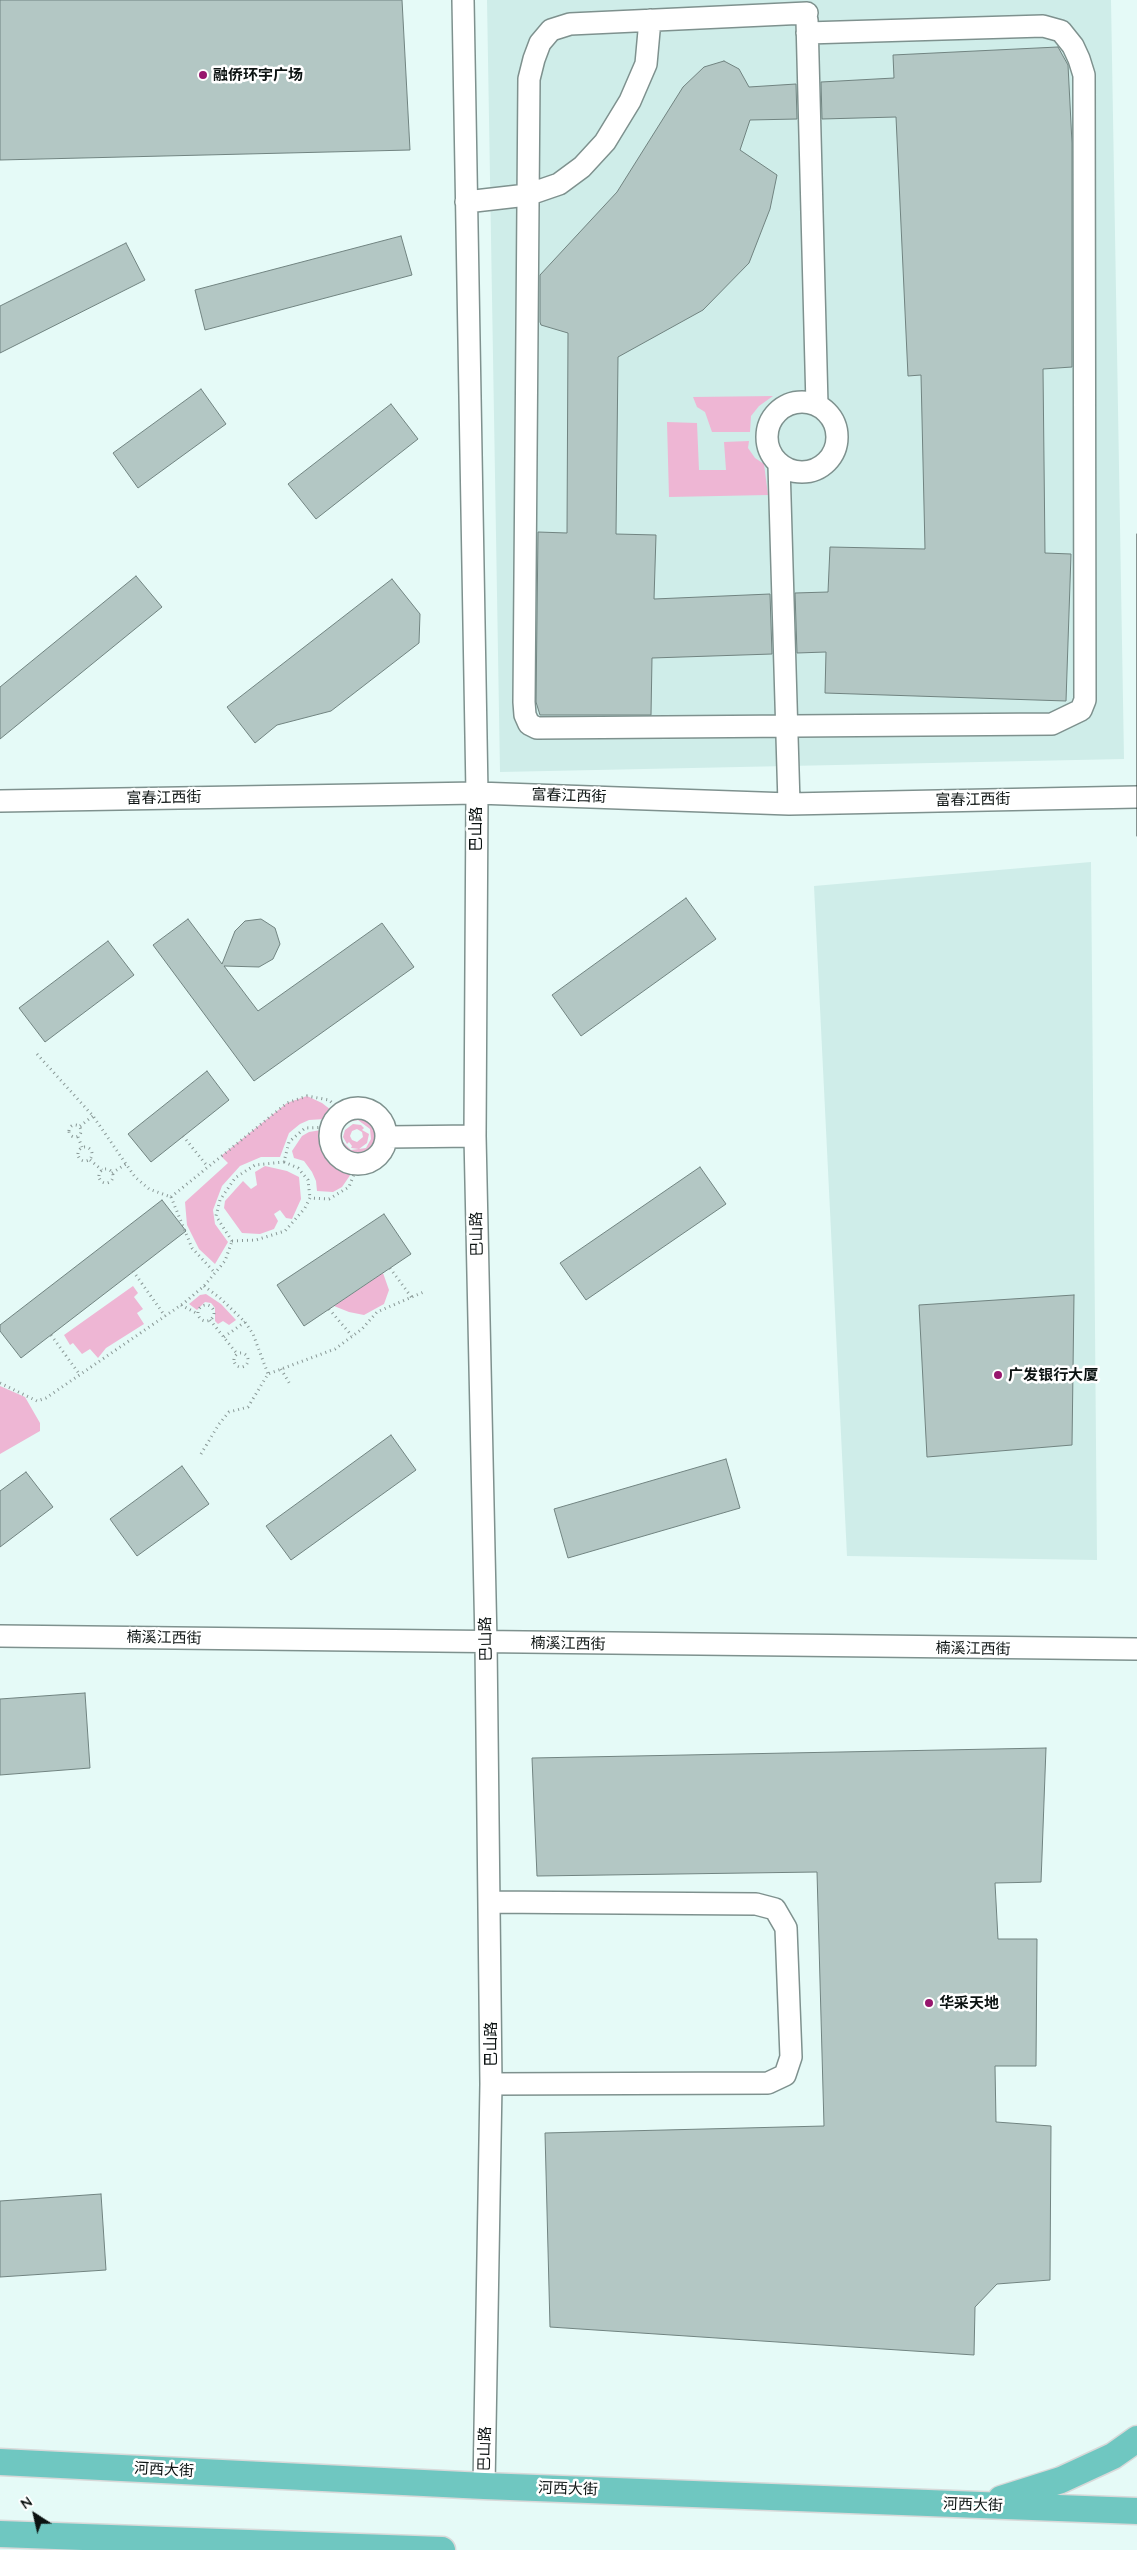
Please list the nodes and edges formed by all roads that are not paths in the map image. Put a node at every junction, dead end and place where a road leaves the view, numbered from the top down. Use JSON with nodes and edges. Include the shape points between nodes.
{"nodes":[{"id":1,"x":463,"y":0,"type":"edge"},
{"id":2,"x":807,"y":15,"type":"edge"},
{"id":3,"x":650,"y":20,"type":"junction"},
{"id":4,"x":528,"y":195,"type":"junction"},
{"id":5,"x":466,"y":202,"type":"junction"},
{"id":6,"x":817,"y":405,"type":"junction"},
{"id":7,"x":779,"y":465,"type":"junction"},
{"id":8,"x":787,"y":726,"type":"junction"},
{"id":9,"x":477,"y":792,"type":"junction"},
{"id":10,"x":1137,"y":797,"type":"edge"},
{"id":11,"x":0,"y":801,"type":"edge"},
{"id":12,"x":789,"y":804,"type":"junction"},
{"id":13,"x":475,"y":1136,"type":"junction"},
{"id":14,"x":387,"y":1137,"type":"junction"},
{"id":15,"x":0,"y":1636,"type":"edge"},
{"id":16,"x":486,"y":1643,"type":"junction"},
{"id":17,"x":1137,"y":1649,"type":"edge"},
{"id":18,"x":490,"y":1902,"type":"junction"},
{"id":19,"x":491,"y":2084,"type":"junction"},
{"id":20,"x":1137,"y":2439,"type":"edge"},
{"id":21,"x":0,"y":2462,"type":"edge"},
{"id":22,"x":484,"y":2486,"type":"junction"},
{"id":23,"x":985,"y":2505,"type":"junction"},
{"id":24,"x":1137,"y":2511,"type":"edge"},
{"id":25,"x":0,"y":2534,"type":"edge"},
{"id":26,"x":442,"y":2550,"type":"edge"}],
"edges":[{"from":1,"to":5,"type":"street","name":"巴山路"},
{"from":2,"to":3,"type":"street"},
{"from":2,"to":6,"type":"street"},
{"from":2,"to":8,"type":"street","via":[[1043,26],[1061,30],[1079,59],[1084,75],[1085,700],[1081,710],[1052,724]]},
{"from":3,"to":4,"type":"street","via":[[646,64],[630,101],[605,142],[582,167],[559,184]]},
{"from":3,"to":4,"type":"street","via":[[570,24],[552,30],[540,43],[529,79]]},
{"from":4,"to":5,"type":"street"},
{"from":4,"to":8,"type":"street","via":[[524,702],[529,724],[537,728]]},
{"from":5,"to":9,"type":"street","name":"巴山路"},
{"from":6,"to":7,"type":"street","via":[[794,402],[774,414],[766,435],[772,457]]},
{"from":6,"to":7,"type":"street","via":[[834,421],[837,445],[832,456],[813,471],[789,471]]},
{"from":7,"to":8,"type":"street"},
{"from":8,"to":12,"type":"street"},
{"from":9,"to":11,"type":"street","name":"富春江西街"},
{"from":9,"to":12,"type":"street","name":"富春江西街"},
{"from":9,"to":13,"type":"street","name":"巴山路"},
{"from":10,"to":12,"type":"street","name":"富春江西街"},
{"from":13,"to":14,"type":"street"},
{"from":13,"to":16,"type":"street","name":"巴山路"},
{"from":14,"to":14,"type":"street","via":[[386,1128],[376,1113],[359,1107],[336,1120],[329,1137],[336,1155],[344,1161],[358,1164],[372,1161],[380,1155]]},
{"from":15,"to":16,"type":"street","name":"楠溪江西街"},
{"from":16,"to":17,"type":"street","name":"楠溪江西街"},
{"from":16,"to":18,"type":"street","name":"巴山路"},
{"from":18,"to":19,"type":"street","name":"巴山路"},
{"from":18,"to":19,"type":"street","via":[[756,1904],[775,1909],[786,1928],[791,2057],[785,2075],[768,2083]]},
{"from":19,"to":22,"type":"street","name":"巴山路"},
{"from":20,"to":23,"type":"main road","via":[[1113,2456],[1061,2480]]},
{"from":21,"to":22,"type":"main road","name":"河西大街"},
{"from":22,"to":23,"type":"main road","name":"河西大街"},
{"from":23,"to":24,"type":"main road","name":"河西大街"},
{"from":25,"to":26,"type":"main road"}]}
